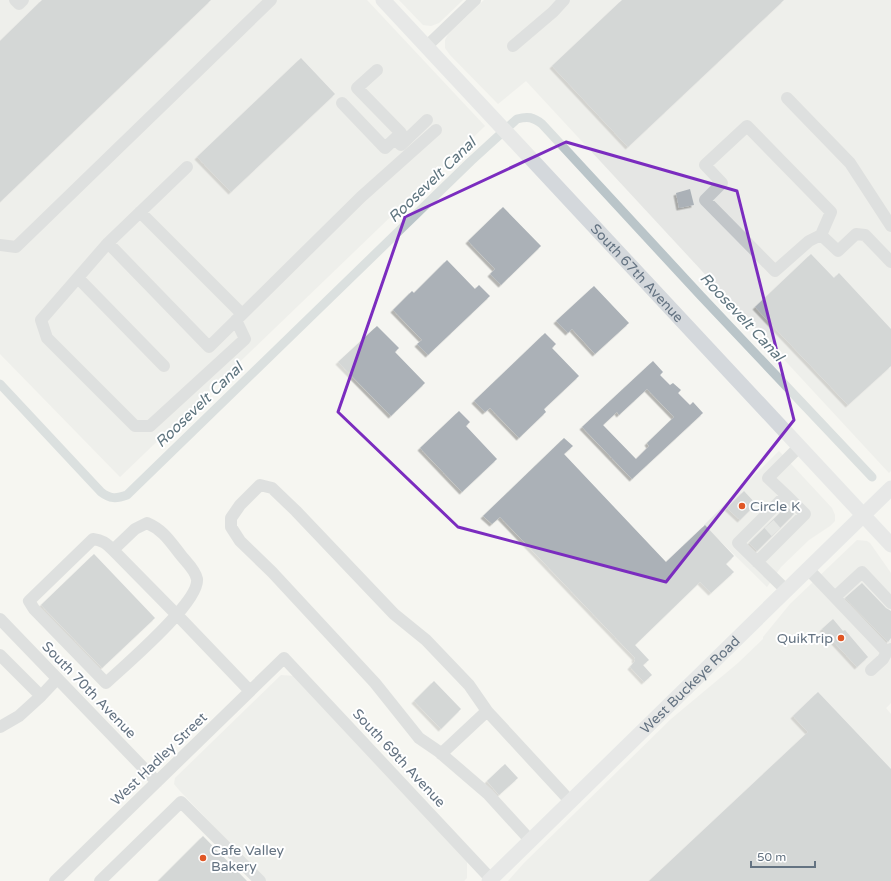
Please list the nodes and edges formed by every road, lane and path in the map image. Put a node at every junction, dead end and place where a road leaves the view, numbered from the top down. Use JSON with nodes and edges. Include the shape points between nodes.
{"nodes":[{"id":1,"x":15,"y":0,"type":"edge"},
{"id":2,"x":23,"y":0,"type":"edge"},
{"id":3,"x":271,"y":0,"type":"edge"},
{"id":4,"x":384,"y":0,"type":"edge"},
{"id":5,"x":475,"y":0,"type":"edge"},
{"id":6,"x":564,"y":0,"type":"edge"},
{"id":7,"x":427,"y":46,"type":"junction"},
{"id":8,"x":513,"y":46,"type":"dead end"},
{"id":9,"x":378,"y":70,"type":"dead end"},
{"id":10,"x":787,"y":98,"type":"dead end"},
{"id":11,"x":342,"y":103,"type":"dead end"},
{"id":12,"x":426,"y":120,"type":"dead end"},
{"id":13,"x":436,"y":130,"type":"dead end"},
{"id":14,"x":395,"y":138,"type":"junction"},
{"id":15,"x":187,"y":167,"type":"dead end"},
{"id":16,"x":140,"y":212,"type":"junction"},
{"id":17,"x":891,"y":226,"type":"edge"},
{"id":18,"x":821,"y":235,"type":"junction"},
{"id":19,"x":108,"y":243,"type":"junction"},
{"id":20,"x":0,"y":245,"type":"edge"},
{"id":21,"x":891,"y":262,"type":"edge"},
{"id":22,"x":78,"y":278,"type":"junction"},
{"id":23,"x":239,"y":317,"type":"junction"},
{"id":24,"x":209,"y":347,"type":"junction"},
{"id":25,"x":222,"y":360,"type":"junction"},
{"id":26,"x":164,"y":366,"type":"dead end"},
{"id":27,"x":799,"y":447,"type":"junction"},
{"id":28,"x":891,"y":488,"type":"edge"},
{"id":29,"x":786,"y":495,"type":"junction"},
{"id":30,"x":862,"y":515,"type":"junction"},
{"id":31,"x":772,"y":528,"type":"junction"},
{"id":32,"x":891,"y":545,"type":"edge"},
{"id":33,"x":112,"y":550,"type":"junction"},
{"id":34,"x":757,"y":562,"type":"junction"},
{"id":35,"x":808,"y":569,"type":"junction"},
{"id":36,"x":786,"y":590,"type":"junction"},
{"id":37,"x":835,"y":597,"type":"junction"},
{"id":38,"x":891,"y":603,"type":"edge"},
{"id":39,"x":178,"y":615,"type":"junction"},
{"id":40,"x":0,"y":620,"type":"edge"},
{"id":41,"x":889,"y":650,"type":"edge"},
{"id":42,"x":0,"y":655,"type":"edge"},
{"id":43,"x":284,"y":658,"type":"joint"},
{"id":44,"x":871,"y":670,"type":"dead end"},
{"id":45,"x":57,"y":679,"type":"junction"},
{"id":46,"x":250,"y":691,"type":"junction"},
{"id":47,"x":41,"y":696,"type":"junction"},
{"id":48,"x":486,"y":711,"type":"junction"},
{"id":49,"x":0,"y":727,"type":"edge"},
{"id":50,"x":441,"y":754,"type":"junction"},
{"id":51,"x":157,"y":782,"type":"junction"},
{"id":52,"x":571,"y":802,"type":"junction"},
{"id":53,"x":531,"y":841,"type":"junction"},
{"id":54,"x":490,"y":880,"type":"edge"},
{"id":55,"x":55,"y":881,"type":"edge"},
{"id":56,"x":100,"y":881,"type":"edge"},
{"id":57,"x":260,"y":881,"type":"edge"}],
"edges":[{"from":1,"to":2,"type":"street","via":[[19,4]]},
{"from":3,"to":20,"type":"street","via":[[16,247]]},
{"from":4,"to":7,"type":"main road","name":"South 67th Avenue"},
{"from":5,"to":7,"type":"street"},
{"from":6,"to":8,"type":"street"},
{"from":7,"to":27,"type":"main road","name":"South 67th Avenue"},
{"from":9,"to":14,"type":"street","via":[[357,88],[401,133]]},
{"from":10,"to":17,"type":"street","via":[[850,163]]},
{"from":11,"to":14,"type":"street","via":[[385,148]]},
{"from":12,"to":14,"type":"street","via":[[401,145]]},
{"from":13,"to":23,"type":"street","via":[[361,197]]},
{"from":15,"to":16,"type":"street"},
{"from":16,"to":19,"type":"street"},
{"from":16,"to":23,"type":"street"},
{"from":18,"to":18,"type":"street","via":[[809,241],[776,271],[705,200],[722,183],[705,165],[747,126],[832,212]]},
{"from":18,"to":21,"type":"street","via":[[838,251],[856,234],[865,235]]},
{"from":19,"to":22,"type":"street"},
{"from":19,"to":24,"type":"street"},
{"from":22,"to":25,"type":"street","via":[[41,320],[47,338],[135,426],[150,426]]},
{"from":22,"to":26,"type":"street"},
{"from":23,"to":24,"type":"street"},
{"from":23,"to":25,"type":"street","via":[[245,339]]},
{"from":24,"to":25,"type":"street"},
{"from":27,"to":29,"type":"street","via":[[768,478]]},
{"from":27,"to":30,"type":"main road","name":"South 67th Avenue"},
{"from":28,"to":30,"type":"main road","name":"West Buckeye Road"},
{"from":29,"to":31,"type":"street"},
{"from":29,"to":31,"type":"street","via":[[805,514]]},
{"from":30,"to":32,"type":"main road","name":"South 67th Avenue"},
{"from":30,"to":35,"type":"main road","name":"West Buckeye Road"},
{"from":31,"to":34,"type":"street"},
{"from":31,"to":34,"type":"street","via":[[738,542]]},
{"from":33,"to":39,"type":"street"},
{"from":33,"to":39,"type":"street","via":[[141,526],[147,524],[159,529],[192,569],[197,579],[194,592]]},
{"from":33,"to":39,"type":"street","via":[[100,540],[93,539],[29,601],[106,684]]},
{"from":34,"to":36,"type":"street"},
{"from":35,"to":36,"type":"main road","name":"West Buckeye Road"},
{"from":35,"to":37,"type":"street"},
{"from":36,"to":52,"type":"main road","name":"West Buckeye Road"},
{"from":37,"to":38,"type":"street","via":[[862,572]]},
{"from":37,"to":41,"type":"street"},
{"from":39,"to":46,"type":"street"},
{"from":40,"to":45,"type":"street","name":"South 70th Avenue"},
{"from":41,"to":44,"type":"street","via":[[884,659]]},
{"from":42,"to":47,"type":"street"},
{"from":43,"to":46,"type":"street","name":"West Hadley Street"},
{"from":43,"to":54,"type":"street","name":"South 69th Avenue"},
{"from":45,"to":47,"type":"street"},
{"from":45,"to":51,"type":"street","name":"South 70th Avenue"},
{"from":46,"to":51,"type":"street","name":"West Hadley Street"},
{"from":47,"to":49,"type":"street","via":[[19,716]]},
{"from":48,"to":50,"type":"street"},
{"from":48,"to":50,"type":"street","via":[[469,685],[426,640],[394,614],[272,488],[260,486],[240,505],[231,518],[231,527],[240,541],[375,683],[419,738]]},
{"from":48,"to":52,"type":"street"},
{"from":50,"to":53,"type":"street","via":[[488,794]]},
{"from":51,"to":55,"type":"street","name":"West Hadley Street"},
{"from":52,"to":53,"type":"main road","name":"West Buckeye Road"},
{"from":53,"to":54,"type":"main road","name":"West Buckeye Road"},
{"from":56,"to":57,"type":"street","via":[[181,802]]}]}
